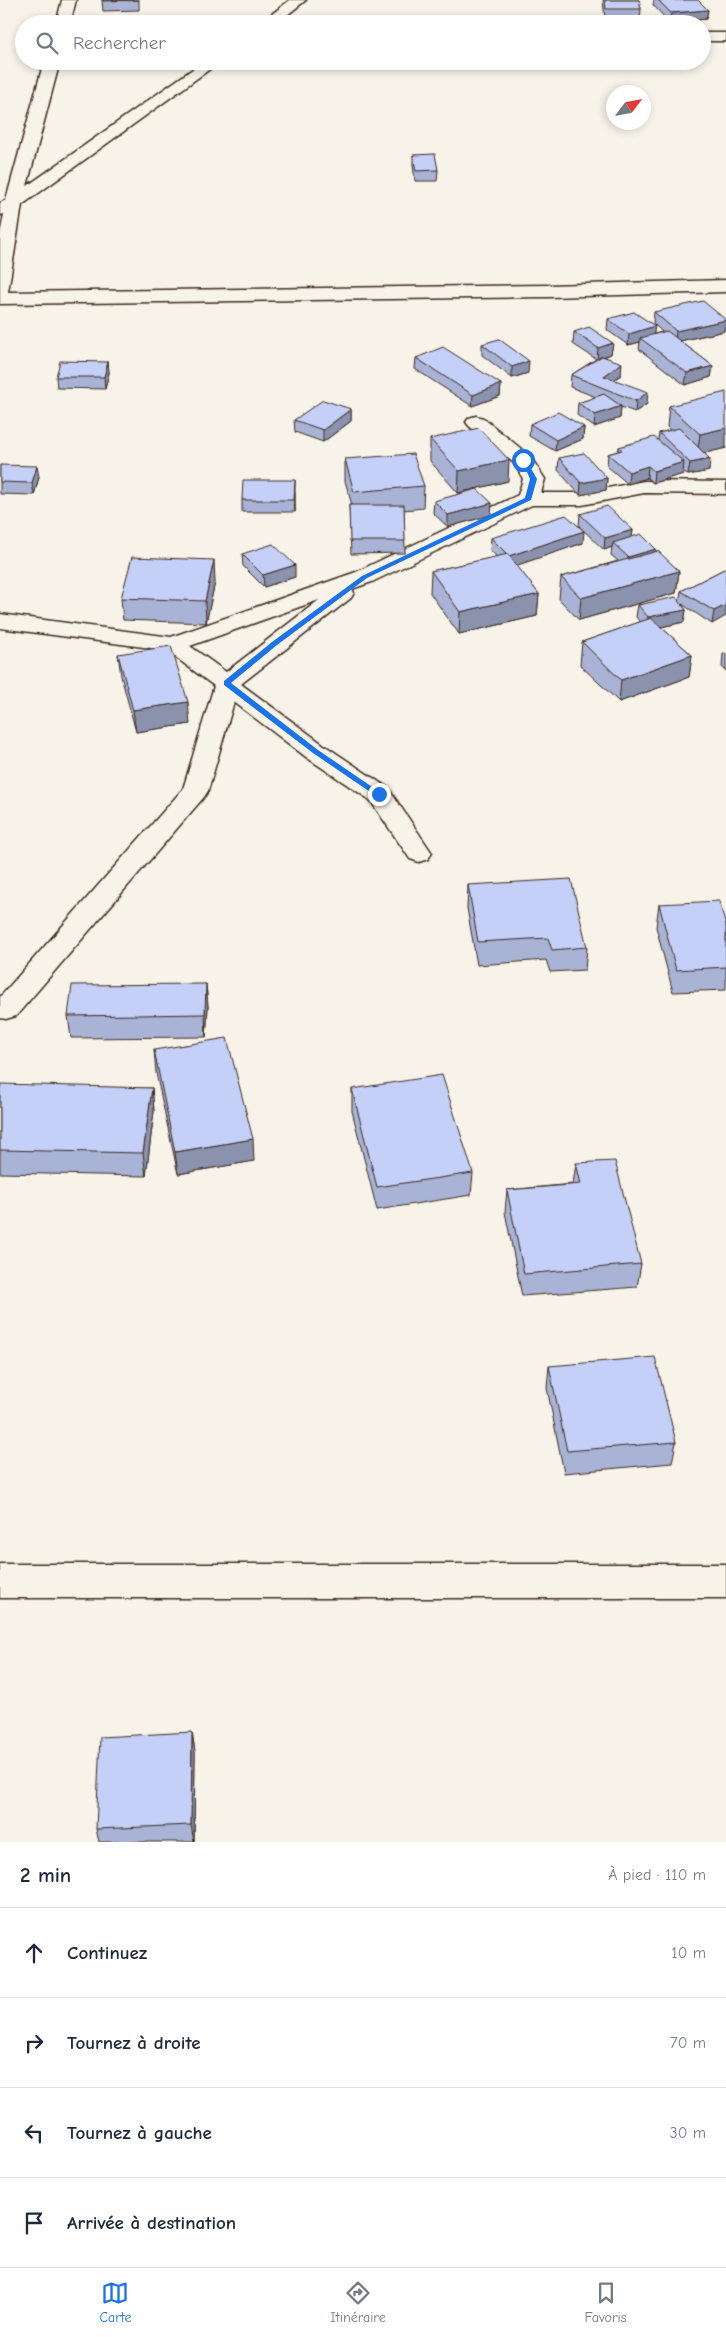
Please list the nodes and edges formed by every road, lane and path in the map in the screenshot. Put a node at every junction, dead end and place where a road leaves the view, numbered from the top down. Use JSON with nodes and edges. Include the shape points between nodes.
{"nodes":[{"id":1,"x":69,"y":0,"type":"edge"},
{"id":2,"x":299,"y":0,"type":"edge"},
{"id":3,"x":65,"y":15,"type":"edge"},
{"id":4,"x":278,"y":15,"type":"edge"},
{"id":5,"x":726,"y":36,"type":"edge"},
{"id":6,"x":711,"y":37,"type":"edge"},
{"id":7,"x":49,"y":70,"type":"edge"},
{"id":8,"x":201,"y":70,"type":"edge"},
{"id":9,"x":7,"y":206,"type":"edge"},
{"id":10,"x":726,"y":286,"type":"edge"},
{"id":11,"x":0,"y":291,"type":"edge"},
{"id":12,"x":0,"y":298,"type":"edge"},
{"id":13,"x":476,"y":422,"type":"dead end"},
{"id":14,"x":726,"y":488,"type":"edge"},
{"id":15,"x":528,"y":499,"type":"junction"},
{"id":16,"x":364,"y":577,"type":"junction"},
{"id":17,"x":0,"y":621,"type":"edge"},
{"id":18,"x":173,"y":644,"type":"junction"},
{"id":19,"x":226,"y":683,"type":"junction"},
{"id":20,"x":419,"y":853,"type":"dead end"},
{"id":21,"x":6,"y":1009,"type":"dead end"},
{"id":22,"x":726,"y":1580,"type":"edge"},
{"id":23,"x":0,"y":1581,"type":"edge"}],
"edges":[{"from":1,"to":3,"type":"street"},
{"from":2,"to":4,"type":"street"},
{"from":5,"to":6,"type":"street"},
{"from":7,"to":9,"type":"street"},
{"from":8,"to":9,"type":"street"},
{"from":9,"to":11,"type":"street"},
{"from":10,"to":12,"type":"street"},
{"from":13,"to":15,"type":"street","via":[[523,460],[534,479]]},
{"from":14,"to":15,"type":"street","via":[[644,486],[582,499]]},
{"from":15,"to":16,"type":"street"},
{"from":16,"to":18,"type":"street"},
{"from":16,"to":19,"type":"street"},
{"from":17,"to":18,"type":"street"},
{"from":18,"to":19,"type":"street"},
{"from":19,"to":20,"type":"street","via":[[315,752],[379,794]]},
{"from":19,"to":21,"type":"street","via":[[195,791]]},
{"from":22,"to":23,"type":"street"}]}
